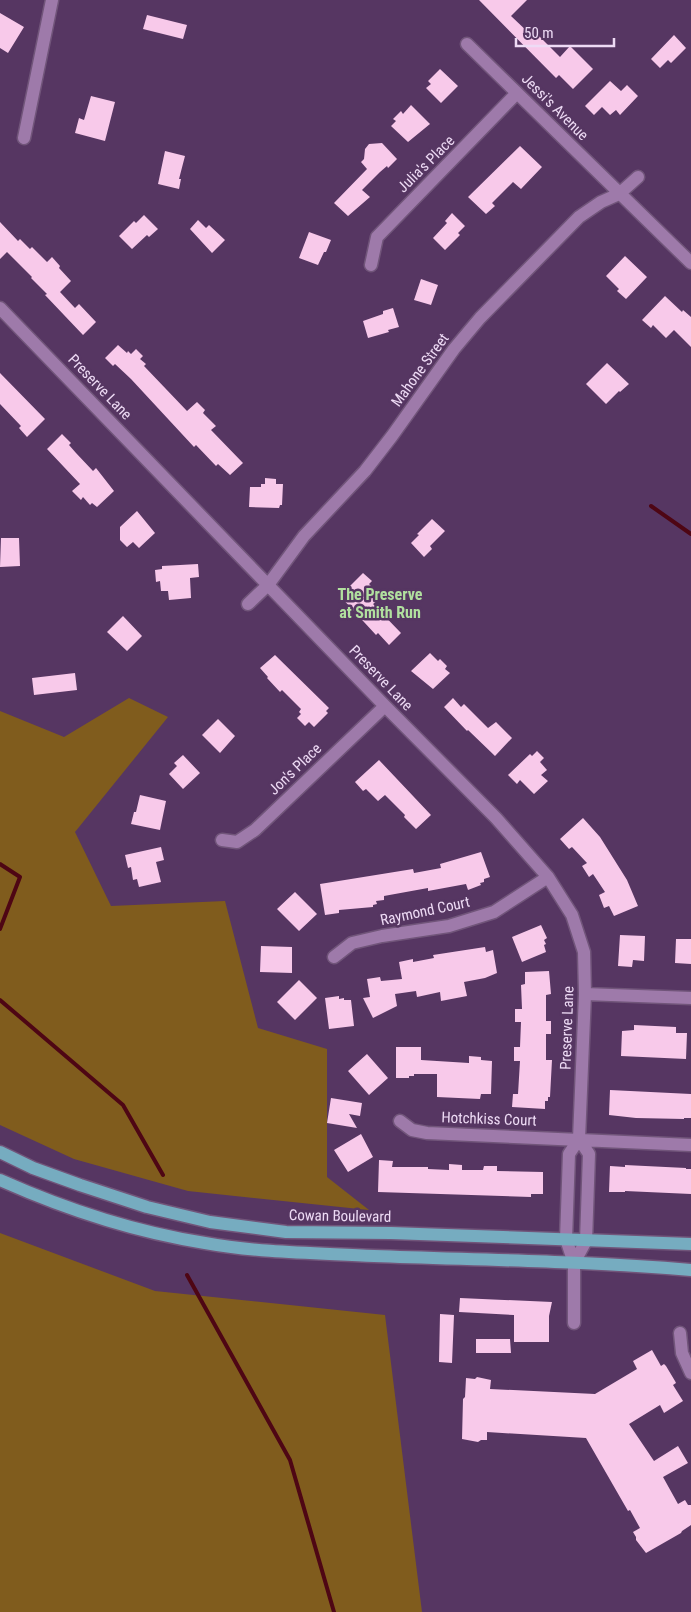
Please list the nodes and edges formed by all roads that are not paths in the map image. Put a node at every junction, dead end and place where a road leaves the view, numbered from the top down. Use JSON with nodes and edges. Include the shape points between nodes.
{"nodes":[{"id":1,"x":52,"y":0,"type":"edge"},
{"id":2,"x":467,"y":44,"type":"dead end"},
{"id":3,"x":517,"y":93,"type":"junction"},
{"id":4,"x":24,"y":138,"type":"dead end"},
{"id":5,"x":638,"y":177,"type":"dead end"},
{"id":6,"x":619,"y":194,"type":"junction"},
{"id":7,"x":691,"y":263,"type":"edge"},
{"id":8,"x":371,"y":265,"type":"dead end"},
{"id":9,"x":0,"y":308,"type":"edge"},
{"id":10,"x":268,"y":585,"type":"junction"},
{"id":11,"x":248,"y":604,"type":"dead end"},
{"id":12,"x":384,"y":706,"type":"junction"},
{"id":13,"x":222,"y":840,"type":"dead end"},
{"id":14,"x":548,"y":877,"type":"junction"},
{"id":15,"x":334,"y":957,"type":"dead end"},
{"id":16,"x":585,"y":994,"type":"junction"},
{"id":17,"x":691,"y":998,"type":"edge"},
{"id":18,"x":400,"y":1121,"type":"dead end"},
{"id":19,"x":579,"y":1139,"type":"junction"},
{"id":20,"x":691,"y":1145,"type":"edge"},
{"id":21,"x":0,"y":1152,"type":"edge"},
{"id":22,"x":0,"y":1180,"type":"edge"},
{"id":23,"x":566,"y":1239,"type":"junction"},
{"id":24,"x":586,"y":1241,"type":"junction"},
{"id":25,"x":691,"y":1244,"type":"edge"},
{"id":26,"x":574,"y":1264,"type":"junction"},
{"id":27,"x":691,"y":1270,"type":"edge"},
{"id":28,"x":574,"y":1324,"type":"dead end"},
{"id":29,"x":680,"y":1334,"type":"dead end"},
{"id":30,"x":691,"y":1372,"type":"edge"}],
"edges":[{"from":1,"to":4,"type":"street"},
{"from":2,"to":3,"type":"street","name":"Jessi's Avenue"},
{"from":3,"to":6,"type":"street","name":"Jessi's Avenue"},
{"from":3,"to":8,"type":"street","name":"Julia's Place","via":[[377,238]]},
{"from":5,"to":6,"type":"street","name":"Mahone Street"},
{"from":6,"to":7,"type":"street","name":"Jessi's Avenue"},
{"from":6,"to":10,"type":"street","name":"Mahone Street","via":[[579,217],[480,318],[370,464],[304,536]]},
{"from":9,"to":10,"type":"street","name":"Preserve Lane"},
{"from":10,"to":11,"type":"street","name":"Mahone Street"},
{"from":10,"to":12,"type":"street","name":"Preserve Lane"},
{"from":12,"to":13,"type":"street","name":"Jon's Place","via":[[255,830],[237,842]]},
{"from":12,"to":14,"type":"street","name":"Preserve Lane","via":[[496,818]]},
{"from":14,"to":15,"type":"street","name":"Raymond Court","via":[[494,912],[449,926],[352,943]]},
{"from":14,"to":16,"type":"street","name":"Preserve Lane","via":[[572,915],[584,952]]},
{"from":16,"to":17,"type":"street"},
{"from":16,"to":19,"type":"street","name":"Preserve Lane"},
{"from":18,"to":19,"type":"street","name":"Hotchkiss Court","via":[[412,1130],[427,1133]]},
{"from":19,"to":20,"type":"street","name":"Hotchkiss Court"},
{"from":19,"to":23,"type":"street","name":"Preserve Lane","via":[[569,1154]]},
{"from":19,"to":24,"type":"street","name":"Preserve Lane","via":[[589,1154]]},
{"from":21,"to":23,"type":"main road","name":"Cowan Boulevard","via":[[88,1188],[210,1222],[286,1232]]},
{"from":22,"to":26,"type":"main road","via":[[105,1219],[204,1243],[264,1251]]},
{"from":23,"to":24,"type":"main road","name":"Cowan Boulevard"},
{"from":23,"to":26,"type":"street","name":"Preserve Lane"},
{"from":24,"to":25,"type":"main road","name":"Cowan Boulevard"},
{"from":24,"to":26,"type":"street","name":"Preserve Lane"},
{"from":26,"to":27,"type":"main road"},
{"from":26,"to":28,"type":"street"},
{"from":29,"to":30,"type":"street","via":[[682,1353]]}]}
